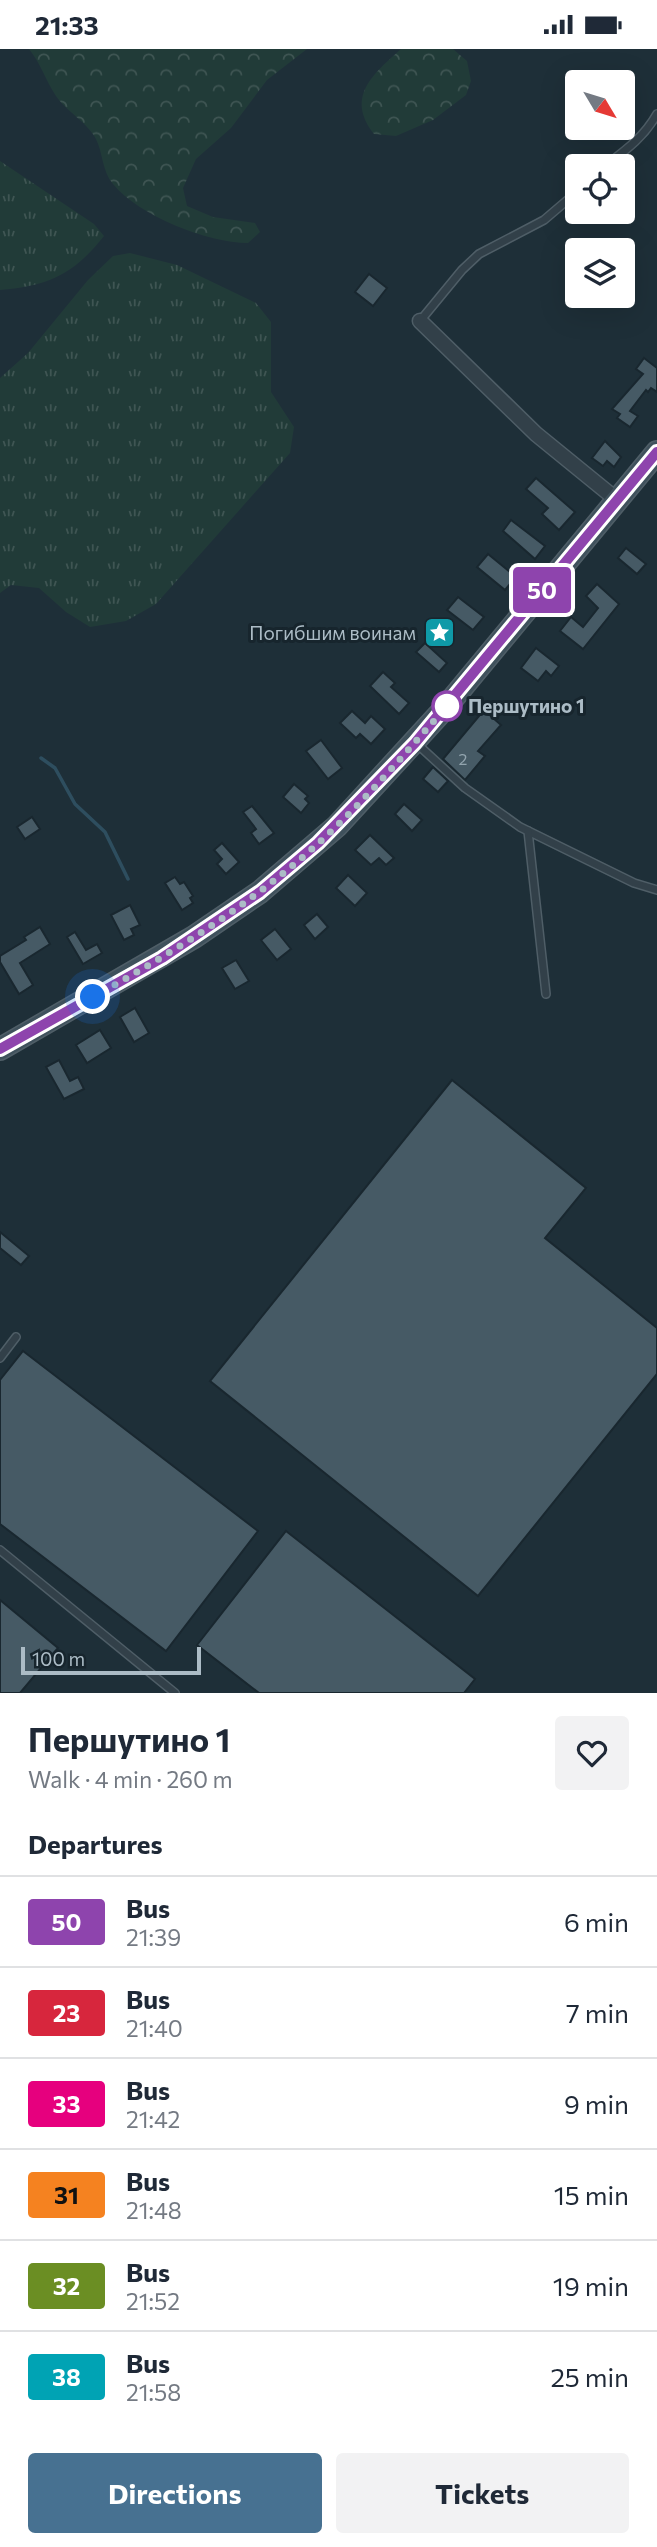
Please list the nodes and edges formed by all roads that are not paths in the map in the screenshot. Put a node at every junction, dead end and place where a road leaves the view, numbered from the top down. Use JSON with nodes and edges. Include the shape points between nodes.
{"nodes":[{"id":1,"x":657,"y":114,"type":"edge"},
{"id":2,"x":621,"y":154,"type":"edge"},
{"id":3,"x":565,"y":202,"type":"edge"},
{"id":4,"x":420,"y":321,"type":"joint"},
{"id":5,"x":657,"y":452,"type":"edge"},
{"id":6,"x":617,"y":500,"type":"junction"},
{"id":7,"x":415,"y":743,"type":"junction"},
{"id":8,"x":528,"y":831,"type":"junction"},
{"id":9,"x":657,"y":890,"type":"edge"},
{"id":10,"x":547,"y":994,"type":"dead end"},
{"id":11,"x":0,"y":1049,"type":"edge"},
{"id":12,"x":16,"y":1337,"type":"dead end"},
{"id":13,"x":0,"y":1358,"type":"edge"},
{"id":14,"x":0,"y":1550,"type":"edge"},
{"id":15,"x":175,"y":1693,"type":"edge"}],
"edges":[{"from":1,"to":2,"type":"lane","via":[[640,139]]},
{"from":3,"to":4,"type":"lane","via":[[544,221],[479,254]]},
{"from":4,"to":6,"type":"street","via":[[537,434]]},
{"from":5,"to":6,"type":"street"},
{"from":6,"to":7,"type":"street"},
{"from":7,"to":8,"type":"lane","via":[[465,788]]},
{"from":7,"to":11,"type":"street","via":[[337,826],[260,892],[162,958]]},
{"from":8,"to":9,"type":"lane"},
{"from":8,"to":10,"type":"lane"},
{"from":12,"to":13,"type":"lane"},
{"from":14,"to":15,"type":"lane"}]}
